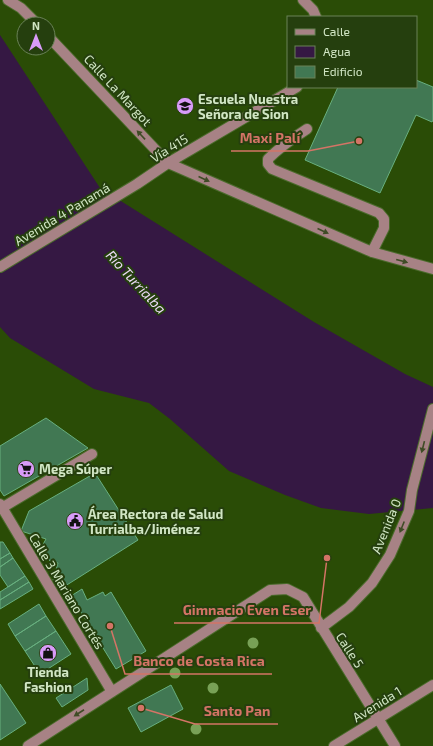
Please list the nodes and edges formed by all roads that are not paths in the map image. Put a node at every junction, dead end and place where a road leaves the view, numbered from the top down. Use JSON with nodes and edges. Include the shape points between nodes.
{"nodes":[{"id":1,"x":8,"y":0,"type":"edge"},
{"id":2,"x":303,"y":0,"type":"edge"},
{"id":3,"x":30,"y":16,"type":"edge"},
{"id":4,"x":316,"y":16,"type":"edge"},
{"id":5,"x":56,"y":44,"type":"edge"},
{"id":6,"x":295,"y":88,"type":"edge"},
{"id":7,"x":306,"y":129,"type":"dead end"},
{"id":8,"x":168,"y":163,"type":"junction"},
{"id":9,"x":137,"y":184,"type":"joint"},
{"id":10,"x":372,"y":252,"type":"junction"},
{"id":11,"x":0,"y":267,"type":"edge"},
{"id":12,"x":433,"y":269,"type":"edge"},
{"id":13,"x":433,"y":409,"type":"edge"},
{"id":14,"x":92,"y":454,"type":"dead end"},
{"id":15,"x":1,"y":507,"type":"edge"},
{"id":16,"x":321,"y":628,"type":"junction"},
{"id":17,"x":433,"y":685,"type":"edge"},
{"id":18,"x":112,"y":692,"type":"junction"},
{"id":19,"x":379,"y":718,"type":"junction"},
{"id":20,"x":28,"y":746,"type":"edge"},
{"id":21,"x":334,"y":746,"type":"edge"},
{"id":22,"x":395,"y":746,"type":"edge"}],
"edges":[{"from":1,"to":3,"type":"street"},
{"from":2,"to":4,"type":"street"},
{"from":8,"to":5,"type":"street","name":"Calle La Margot","one_way":true},
{"from":6,"to":8,"type":"street","name":"Vía 415"},
{"from":7,"to":10,"type":"street","via":[[268,159],[269,167],[379,213],[384,219],[384,228]]},
{"from":8,"to":9,"type":"street","name":"Vía 415"},
{"from":8,"to":10,"type":"street","one_way":true},
{"from":9,"to":11,"type":"street","name":"Avenida 4 Panamá"},
{"from":10,"to":12,"type":"street","one_way":true},
{"from":13,"to":16,"type":"street","name":"Avenida 0","one_way":true,"via":[[409,511],[387,561],[372,583],[349,607]]},
{"from":14,"to":15,"type":"street"},
{"from":15,"to":18,"type":"street","name":"Calle 3 Mariano Cortés"},
{"from":16,"to":18,"type":"street","name":"Calle 5","via":[[303,597],[287,589],[270,590]]},
{"from":16,"to":19,"type":"street","name":"Calle 5"},
{"from":17,"to":19,"type":"street","name":"Avenida 1"},
{"from":18,"to":20,"type":"street","one_way":true},
{"from":19,"to":21,"type":"street","name":"Avenida 1"},
{"from":19,"to":22,"type":"street","name":"Calle 5"}]}
